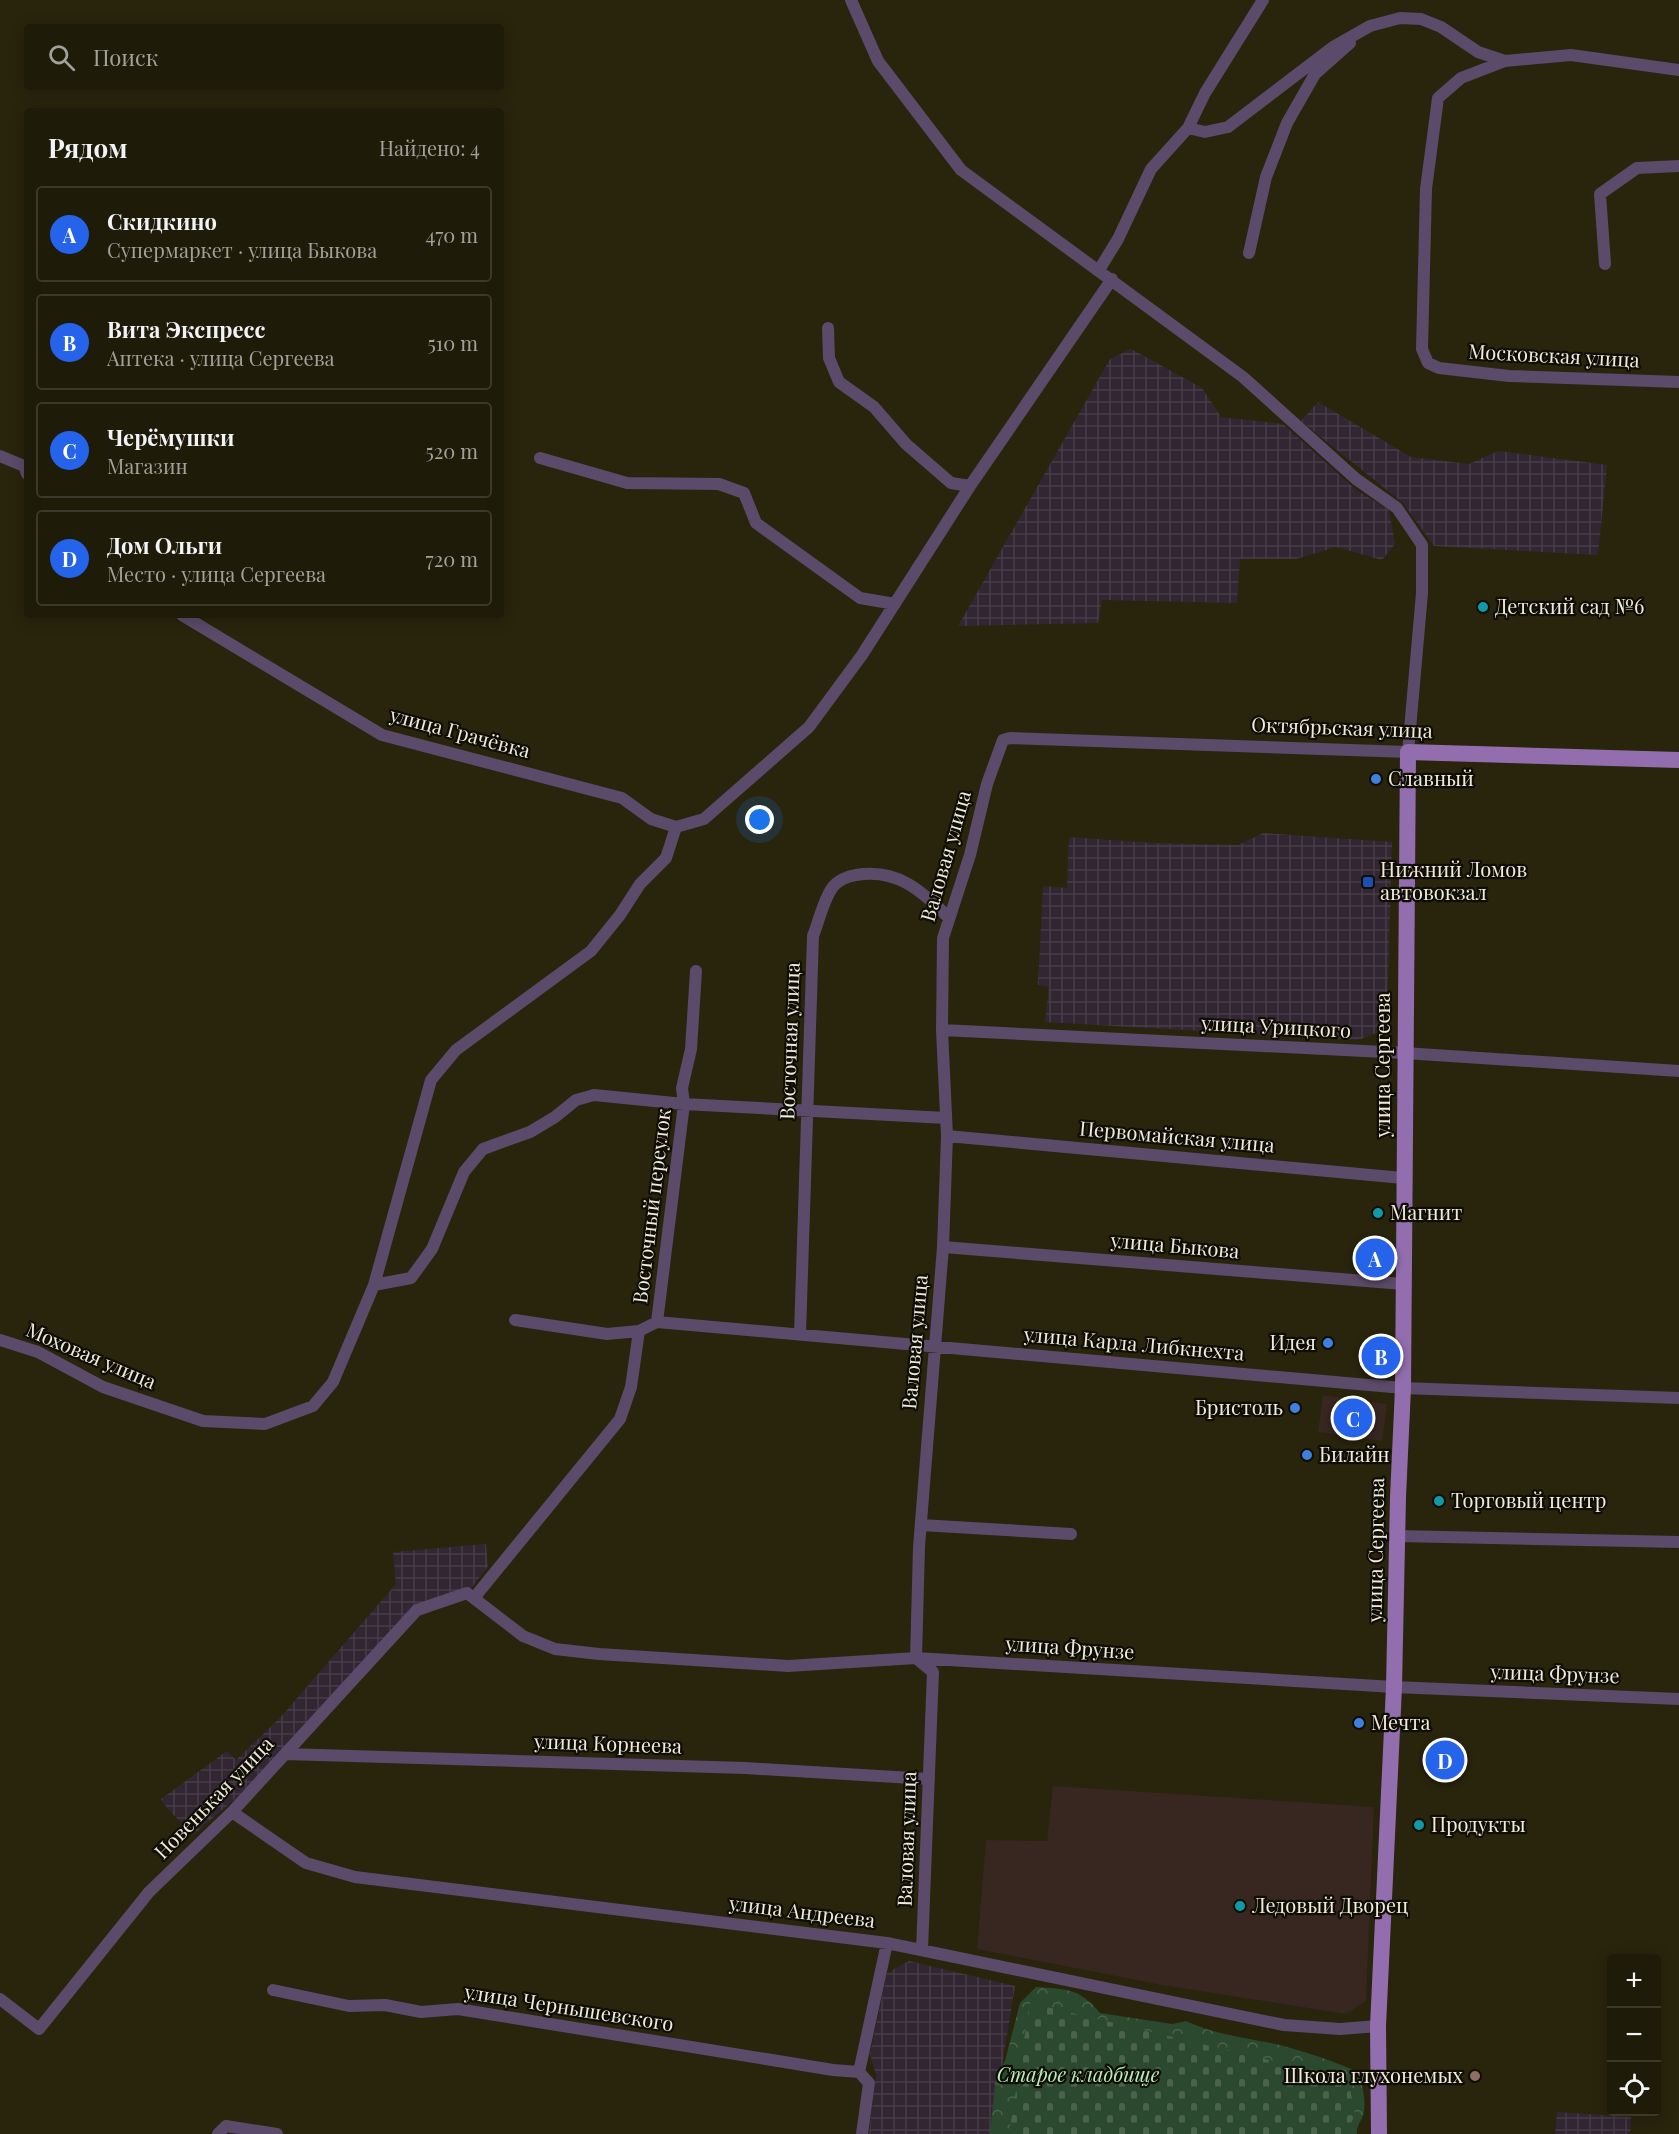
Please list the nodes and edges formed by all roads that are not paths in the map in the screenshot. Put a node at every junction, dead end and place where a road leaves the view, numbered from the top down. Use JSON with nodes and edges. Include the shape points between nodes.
{"nodes":[{"id":1,"x":851,"y":0,"type":"edge"},
{"id":2,"x":1263,"y":0,"type":"edge"},
{"id":3,"x":1370,"y":26,"type":"junction"},
{"id":4,"x":1467,"y":45,"type":"junction"},
{"id":5,"x":1505,"y":61,"type":"junction"},
{"id":6,"x":1679,"y":70,"type":"edge"},
{"id":7,"x":1461,"y":78,"type":"junction"},
{"id":8,"x":1188,"y":128,"type":"junction"},
{"id":9,"x":1679,"y":166,"type":"edge"},
{"id":10,"x":1249,"y":253,"type":"dead end"},
{"id":11,"x":1605,"y":264,"type":"dead end"},
{"id":12,"x":1099,"y":270,"type":"junction"},
{"id":13,"x":1112,"y":279,"type":"junction"},
{"id":14,"x":828,"y":328,"type":"dead end"},
{"id":15,"x":1679,"y":382,"type":"edge"},
{"id":16,"x":0,"y":456,"type":"edge"},
{"id":17,"x":540,"y":458,"type":"dead end"},
{"id":18,"x":24,"y":466,"type":"edge"},
{"id":19,"x":970,"y":486,"type":"junction"},
{"id":20,"x":895,"y":604,"type":"junction"},
{"id":21,"x":187,"y":618,"type":"edge"},
{"id":22,"x":1003,"y":740,"type":"joint"},
{"id":23,"x":1408,"y":752,"type":"junction"},
{"id":24,"x":1679,"y":760,"type":"edge"},
{"id":25,"x":675,"y":828,"type":"junction"},
{"id":26,"x":948,"y":917,"type":"junction"},
{"id":27,"x":696,"y":970,"type":"dead end"},
{"id":28,"x":942,"y":1030,"type":"junction"},
{"id":29,"x":1404,"y":1053,"type":"junction"},
{"id":30,"x":1679,"y":1071,"type":"edge"},
{"id":31,"x":684,"y":1104,"type":"junction"},
{"id":32,"x":808,"y":1111,"type":"junction"},
{"id":33,"x":946,"y":1118,"type":"junction"},
{"id":34,"x":947,"y":1136,"type":"junction"},
{"id":35,"x":1403,"y":1178,"type":"junction"},
{"id":36,"x":943,"y":1247,"type":"junction"},
{"id":37,"x":1403,"y":1284,"type":"junction"},
{"id":38,"x":374,"y":1285,"type":"junction"},
{"id":39,"x":514,"y":1320,"type":"dead end"},
{"id":40,"x":657,"y":1322,"type":"junction"},
{"id":41,"x":639,"y":1331,"type":"junction"},
{"id":42,"x":800,"y":1334,"type":"junction"},
{"id":43,"x":0,"y":1340,"type":"edge"},
{"id":44,"x":935,"y":1345,"type":"junction"},
{"id":45,"x":1403,"y":1388,"type":"junction"},
{"id":46,"x":1679,"y":1398,"type":"edge"},
{"id":47,"x":921,"y":1525,"type":"junction"},
{"id":48,"x":1071,"y":1534,"type":"dead end"},
{"id":49,"x":1397,"y":1536,"type":"junction"},
{"id":50,"x":1679,"y":1542,"type":"edge"},
{"id":51,"x":474,"y":1598,"type":"junction"},
{"id":52,"x":916,"y":1658,"type":"junction"},
{"id":53,"x":1394,"y":1687,"type":"junction"},
{"id":54,"x":1679,"y":1699,"type":"edge"},
{"id":55,"x":285,"y":1754,"type":"junction"},
{"id":56,"x":929,"y":1779,"type":"junction"},
{"id":57,"x":232,"y":1812,"type":"junction"},
{"id":58,"x":887,"y":1943,"type":"junction"},
{"id":59,"x":922,"y":1950,"type":"junction"},
{"id":60,"x":273,"y":1990,"type":"dead end"},
{"id":61,"x":0,"y":1999,"type":"edge"},
{"id":62,"x":1378,"y":2026,"type":"junction"},
{"id":63,"x":859,"y":2072,"type":"junction"},
{"id":64,"x":222,"y":2130,"type":"edge"},
{"id":65,"x":277,"y":2134,"type":"edge"},
{"id":66,"x":862,"y":2134,"type":"edge"},
{"id":67,"x":1379,"y":2134,"type":"edge"}],
"edges":[{"from":1,"to":12,"type":"street","via":[[878,62],[961,170]]},
{"from":2,"to":8,"type":"street"},
{"from":3,"to":4,"type":"street","via":[[1400,18],[1420,19],[1441,27]]},
{"from":3,"to":8,"type":"street","via":[[1333,47],[1228,127],[1205,132]]},
{"from":3,"to":10,"type":"street","via":[[1315,74],[1287,123],[1266,177]]},
{"from":4,"to":5,"type":"street"},
{"from":4,"to":7,"type":"street","via":[[1471,60]]},
{"from":5,"to":6,"type":"street","via":[[1571,55]]},
{"from":5,"to":7,"type":"street"},
{"from":7,"to":15,"type":"street","name":"Московская улица","via":[[1438,98],[1429,166],[1422,348],[1428,363],[1439,368],[1509,376]]},
{"from":8,"to":12,"type":"street","via":[[1151,169]]},
{"from":9,"to":11,"type":"street","via":[[1637,168],[1600,194]]},
{"from":12,"to":13,"type":"street"},
{"from":13,"to":19,"type":"street"},
{"from":13,"to":23,"type":"street","via":[[1243,377],[1356,479],[1397,508],[1422,545],[1422,593]]},
{"from":14,"to":19,"type":"street","via":[[829,358],[839,382],[874,407],[906,444],[951,483]]},
{"from":16,"to":18,"type":"street"},
{"from":17,"to":20,"type":"street","via":[[627,483],[719,484],[744,494],[756,523],[860,598]]},
{"from":19,"to":20,"type":"street"},
{"from":20,"to":25,"type":"street","via":[[809,727],[704,819]]},
{"from":21,"to":25,"type":"street","name":"улица Грачёвка","via":[[382,735],[622,798],[651,819]]},
{"from":22,"to":23,"type":"street","name":"Октябрьская улица"},
{"from":22,"to":26,"type":"street","name":"Валовая улица"},
{"from":23,"to":24,"type":"main road","name":"Октябрьская улица"},
{"from":23,"to":29,"type":"main road","name":"улица Сергеева"},
{"from":25,"to":38,"type":"street","name":"Моховая улица","via":[[666,858],[640,884],[591,951],[456,1050],[431,1080]]},
{"from":26,"to":28,"type":"street","name":"Валовая улица"},
{"from":26,"to":32,"type":"street","name":"Восточная улица","via":[[929,898],[890,874],[870,872],[846,877],[832,887],[813,936]]},
{"from":27,"to":31,"type":"street","name":"Восточный переулок","via":[[691,1049],[682,1088]]},
{"from":28,"to":29,"type":"street","name":"улица Урицкого"},
{"from":28,"to":33,"type":"street","name":"Валовая улица"},
{"from":29,"to":30,"type":"street","name":"улица Урицкого"},
{"from":29,"to":35,"type":"main road","name":"улица Сергеева"},
{"from":31,"to":32,"type":"street"},
{"from":31,"to":38,"type":"street","via":[[594,1095],[576,1100],[530,1132],[483,1149],[464,1172],[432,1249],[411,1278]]},
{"from":31,"to":40,"type":"street","name":"Восточный переулок"},
{"from":32,"to":33,"type":"street"},
{"from":32,"to":42,"type":"street","name":"Восточная улица"},
{"from":33,"to":34,"type":"street","name":"Валовая улица"},
{"from":34,"to":35,"type":"street","name":"Первомайская улица"},
{"from":34,"to":36,"type":"street","name":"Валовая улица"},
{"from":35,"to":37,"type":"main road","name":"улица Сергеева"},
{"from":36,"to":37,"type":"street","name":"улица Быкова"},
{"from":36,"to":44,"type":"street","name":"Валовая улица"},
{"from":37,"to":45,"type":"main road","name":"улица Сергеева"},
{"from":38,"to":43,"type":"street","name":"Моховая улица","via":[[333,1382],[314,1406],[266,1424],[203,1421],[104,1387],[38,1352]]},
{"from":39,"to":41,"type":"street","via":[[607,1334]]},
{"from":40,"to":41,"type":"street","name":"Восточный переулок"},
{"from":40,"to":42,"type":"street","name":"улица Карла Либкнехта"},
{"from":41,"to":51,"type":"street","name":"Восточный переулок","via":[[630,1388],[620,1419]]},
{"from":42,"to":44,"type":"street","name":"улица Карла Либкнехта"},
{"from":44,"to":45,"type":"street","name":"улица Карла Либкнехта"},
{"from":44,"to":47,"type":"street","name":"Валовая улица"},
{"from":45,"to":46,"type":"street","name":"улица Карла Либкнехта"},
{"from":45,"to":49,"type":"main road","name":"улица Сергеева"},
{"from":47,"to":48,"type":"street"},
{"from":47,"to":52,"type":"street","name":"Валовая улица"},
{"from":49,"to":50,"type":"street"},
{"from":49,"to":53,"type":"main road","name":"улица Сергеева"},
{"from":51,"to":52,"type":"street","name":"улица Фрунзе","via":[[523,1636],[555,1649],[788,1666]]},
{"from":51,"to":55,"type":"street","name":"Новенькая улица","via":[[467,1593],[417,1610]]},
{"from":52,"to":53,"type":"street","name":"улица Фрунзе"},
{"from":52,"to":56,"type":"street","name":"Валовая улица","via":[[933,1672]]},
{"from":53,"to":54,"type":"street","name":"улица Фрунзе"},
{"from":53,"to":62,"type":"main road","name":"улица Сергеева"},
{"from":55,"to":56,"type":"street","name":"улица Корнеева","via":[[745,1768]]},
{"from":55,"to":57,"type":"street","name":"Новенькая улица"},
{"from":56,"to":59,"type":"street","name":"Валовая улица"},
{"from":57,"to":58,"type":"street","name":"улица Андреева","via":[[306,1863],[356,1877]]},
{"from":57,"to":61,"type":"street","name":"Новенькая улица","via":[[149,1892],[39,2029]]},
{"from":58,"to":59,"type":"street","name":"улица Андреева"},
{"from":58,"to":63,"type":"street"},
{"from":59,"to":62,"type":"street","name":"улица Андреева","via":[[1284,2025],[1340,2030]]},
{"from":60,"to":63,"type":"street","name":"улица Чернышевского","via":[[349,2006],[385,2005],[422,2012],[458,2009]]},
{"from":62,"to":67,"type":"main road","name":"улица Сергеева"},
{"from":63,"to":66,"type":"street","via":[[869,2083]]},
{"from":64,"to":65,"type":"street"}]}
